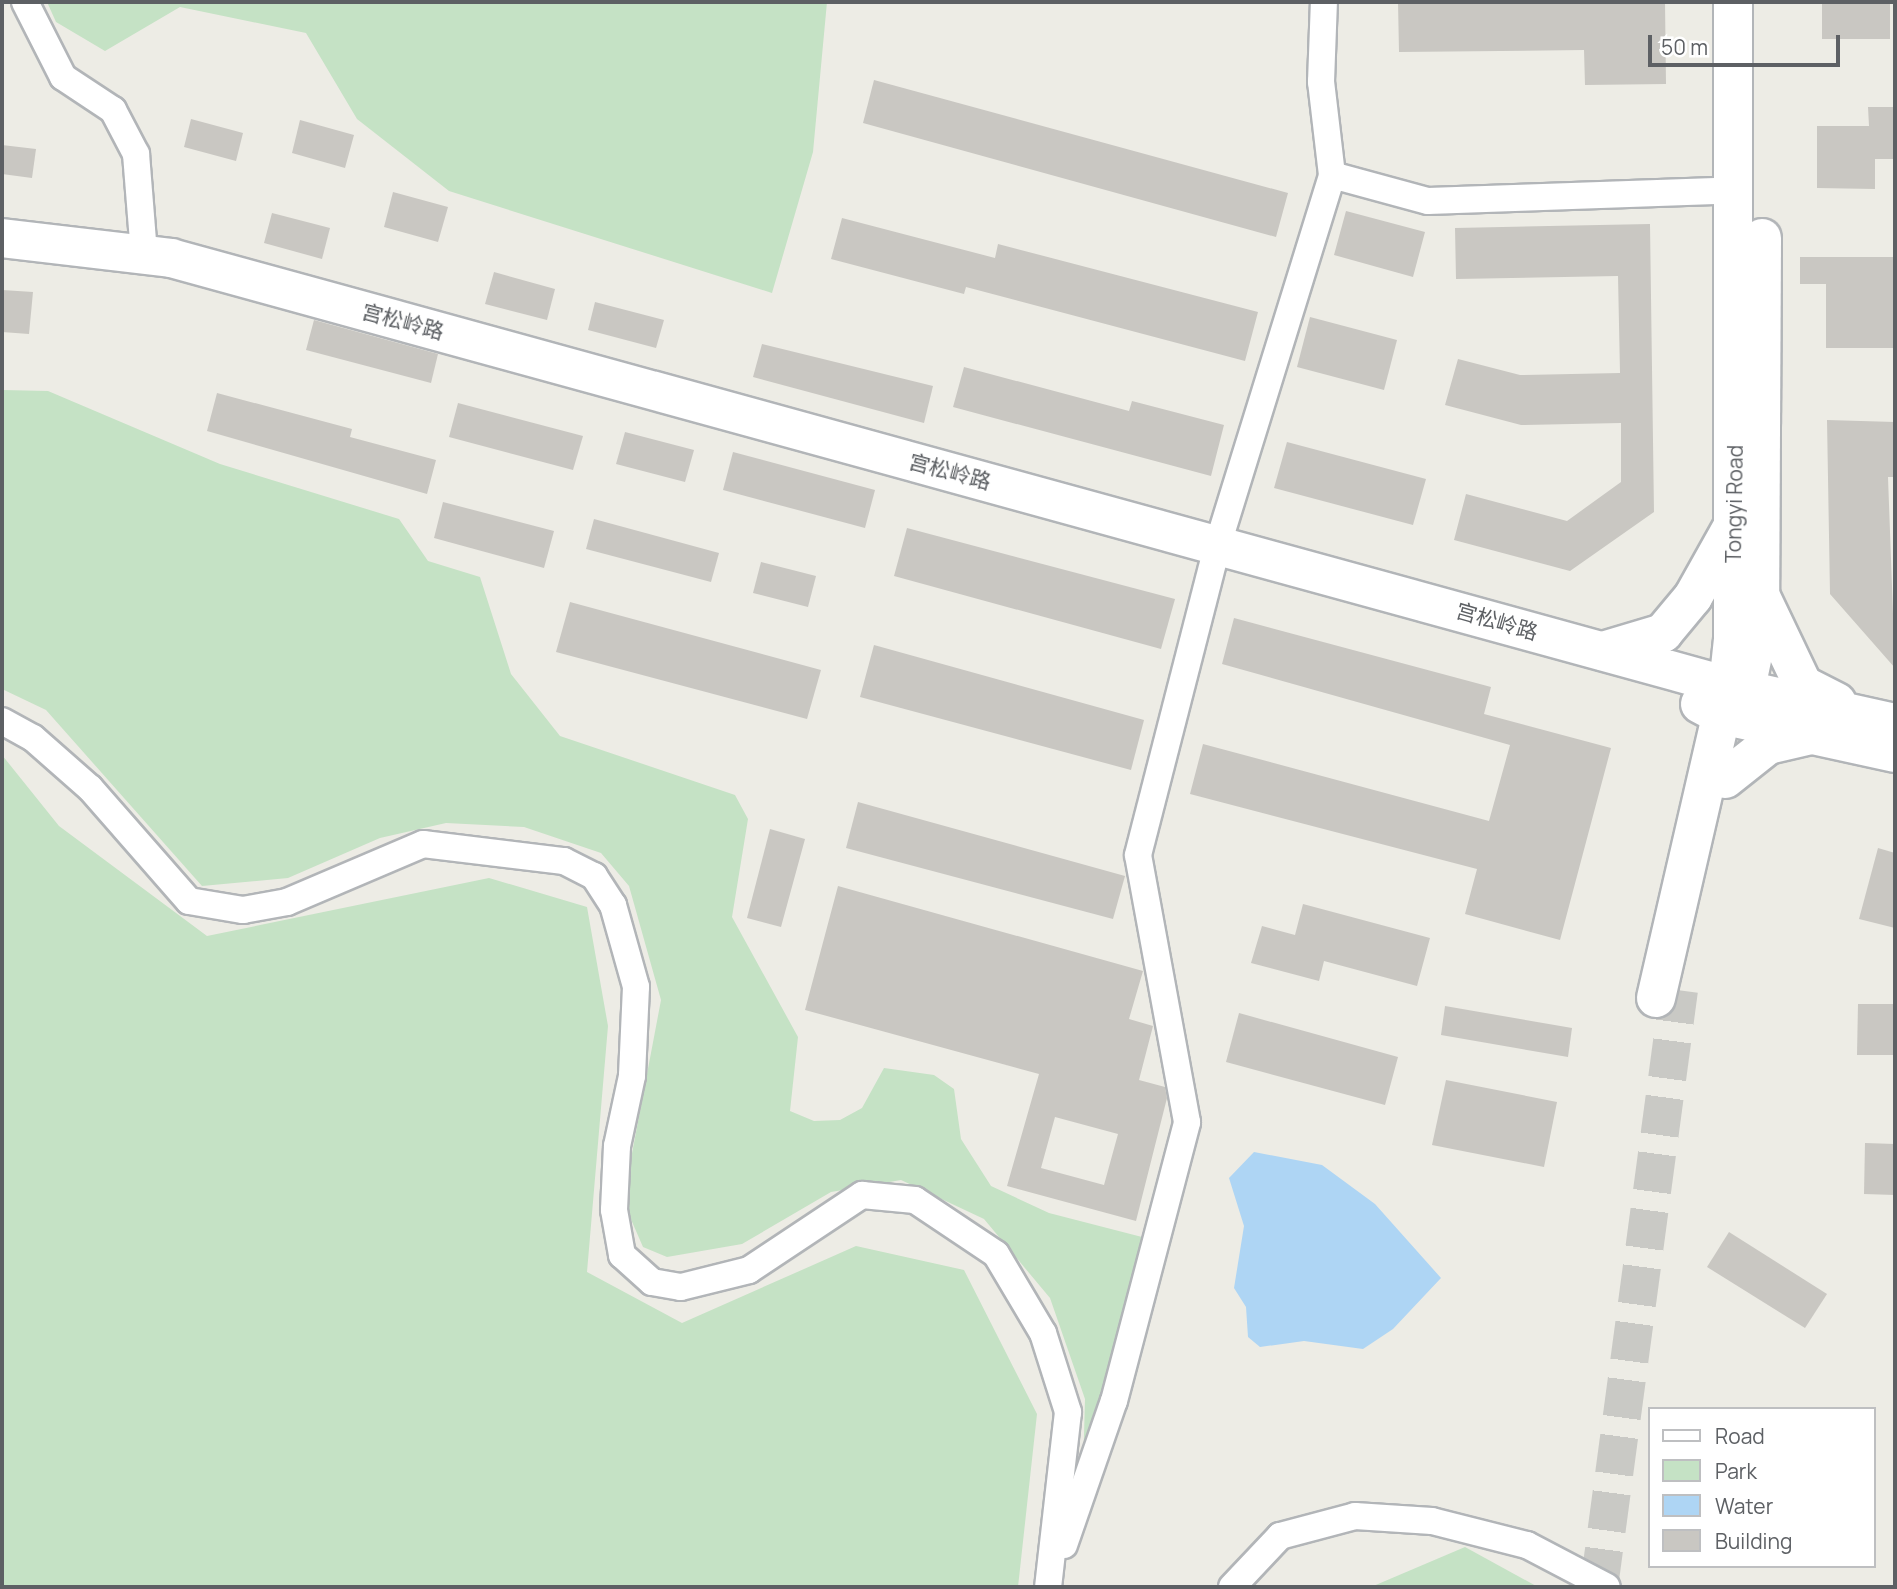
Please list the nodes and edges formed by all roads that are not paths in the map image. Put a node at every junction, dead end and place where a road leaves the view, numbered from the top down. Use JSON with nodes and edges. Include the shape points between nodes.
{"nodes":[{"id":1,"x":25,"y":2,"type":"edge"},
{"id":2,"x":1324,"y":2,"type":"edge"},
{"id":3,"x":1733,"y":2,"type":"edge"},
{"id":4,"x":1758,"y":2,"type":"edge"},
{"id":5,"x":1332,"y":175,"type":"junction"},
{"id":6,"x":1737,"y":190,"type":"junction"},
{"id":7,"x":2,"y":238,"type":"edge"},
{"id":8,"x":144,"y":253,"type":"junction"},
{"id":9,"x":1734,"y":524,"type":"junction"},
{"id":10,"x":1218,"y":544,"type":"junction"},
{"id":11,"x":1760,"y":596,"type":"junction"},
{"id":12,"x":1603,"y":651,"type":"junction"},
{"id":13,"x":1733,"y":702,"type":"junction"},
{"id":14,"x":1880,"y":719,"type":"edge"},
{"id":15,"x":2,"y":722,"type":"edge"},
{"id":16,"x":1816,"y":733,"type":"junction"},
{"id":17,"x":1895,"y":752,"type":"edge"},
{"id":18,"x":1725,"y":779,"type":"junction"},
{"id":19,"x":1048,"y":1587,"type":"edge"},
{"id":20,"x":1055,"y":1587,"type":"edge"},
{"id":21,"x":1232,"y":1587,"type":"edge"},
{"id":22,"x":1607,"y":1587,"type":"edge"}],
"edges":[{"from":1,"to":8,"type":"street","via":[[63,77],[113,110],[136,154]]},
{"from":2,"to":5,"type":"street","via":[[1321,82]]},
{"from":3,"to":6,"type":"main road","name":"Tongyi Road"},
{"from":4,"to":11,"type":"main road","name":"Tongyi Road","via":[[1765,412]]},
{"from":5,"to":6,"type":"street","via":[[1428,201]]},
{"from":5,"to":10,"type":"street"},
{"from":6,"to":9,"type":"main road","name":"Tongyi Road"},
{"from":7,"to":8,"type":"main road","name":"宫松岭路"},
{"from":8,"to":10,"type":"main road","name":"宫松岭路"},
{"from":9,"to":12,"type":"main road","via":[[1693,597],[1663,633]]},
{"from":9,"to":13,"type":"main road","name":"Tongyi Road"},
{"from":10,"to":12,"type":"main road","name":"宫松岭路"},
{"from":10,"to":20,"type":"street","via":[[1138,855],[1187,1122],[1114,1401]]},
{"from":11,"to":13,"type":"main road","name":"Tongyi Road"},
{"from":11,"to":14,"type":"main road","via":[[1803,685]]},
{"from":12,"to":13,"type":"main road","name":"宫松岭路"},
{"from":13,"to":14,"type":"main road","name":"宫松岭路"},
{"from":13,"to":16,"type":"main road"},
{"from":13,"to":18,"type":"main road","name":"Tongyi Road"},
{"from":13,"to":18,"type":"main road","name":"Tongyi Road","via":[[1667,994]]},
{"from":15,"to":19,"type":"street","via":[[33,738],[90,788],[189,901],[243,910],[287,902],[423,844],[564,861],[594,876],[613,905],[636,987],[632,1076],[617,1146],[614,1210],[622,1255],[652,1282],[681,1287],[749,1270],[862,1195],[915,1200],[996,1254],[1043,1333],[1068,1412]]},
{"from":16,"to":17,"type":"main road"},
{"from":16,"to":18,"type":"main road","via":[[1768,745]]},
{"from":21,"to":22,"type":"street","via":[[1280,1536],[1355,1516],[1432,1521],[1527,1545]]}]}
